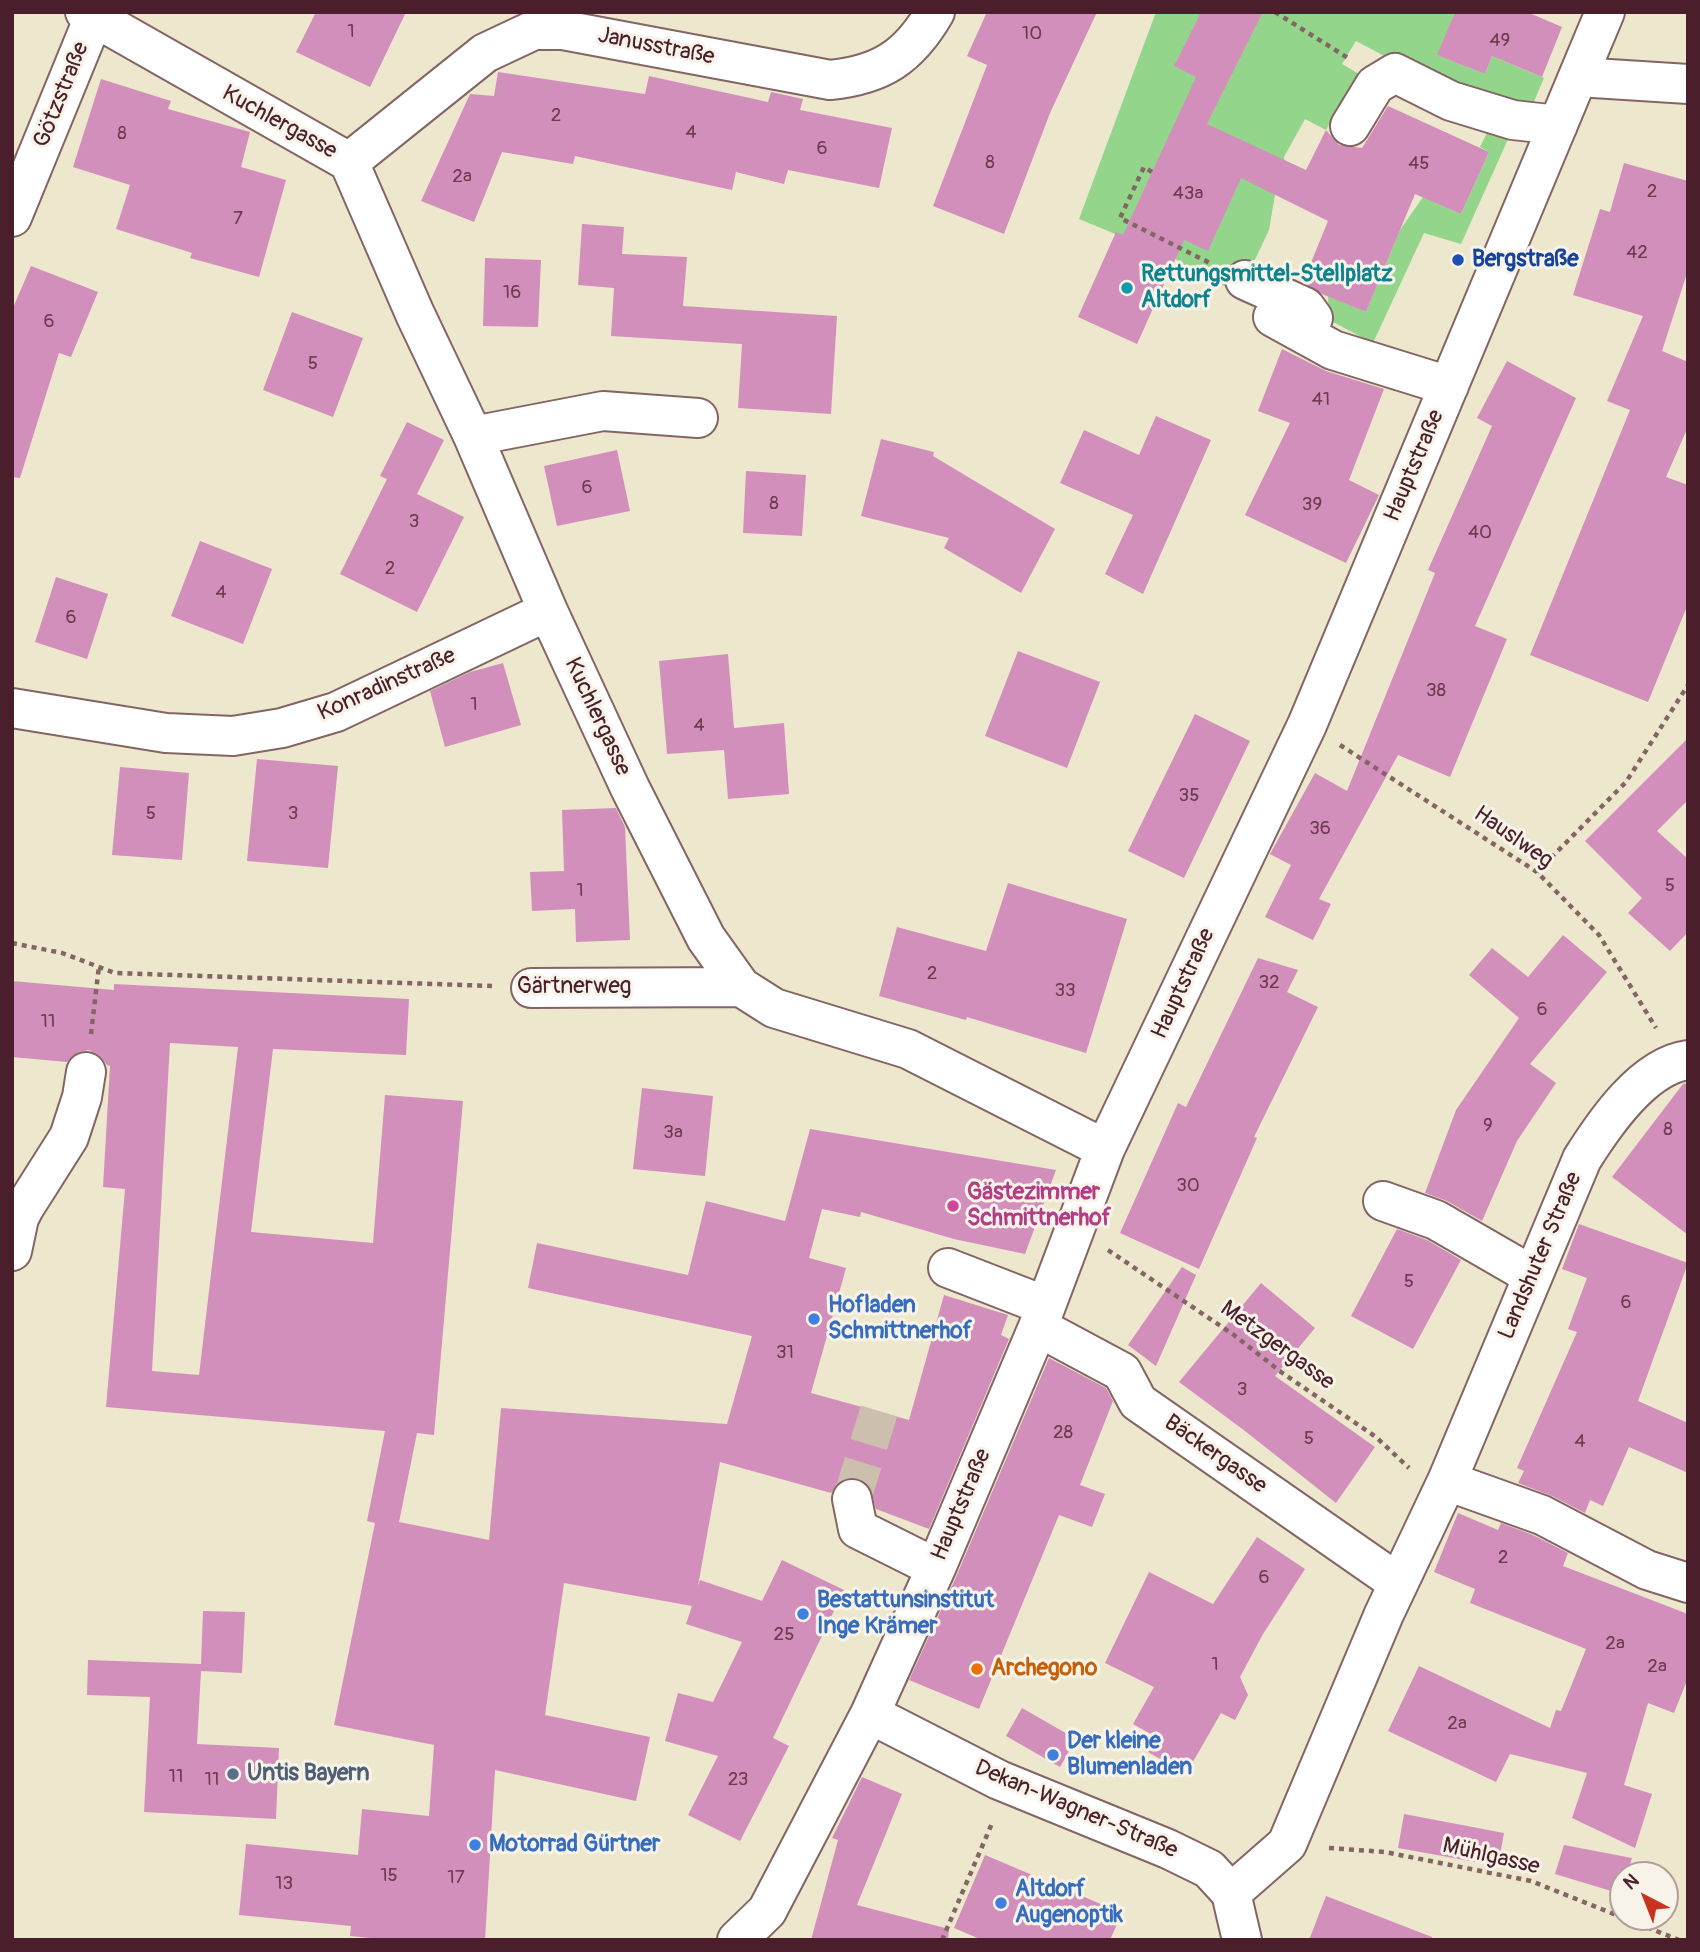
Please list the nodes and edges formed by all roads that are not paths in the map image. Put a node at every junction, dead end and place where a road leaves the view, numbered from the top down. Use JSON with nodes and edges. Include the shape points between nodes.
{"nodes":[{"id":1,"x":936,"y":12,"type":"edge"},
{"id":2,"x":1605,"y":12,"type":"edge"},
{"id":3,"x":92,"y":14,"type":"edge"},
{"id":4,"x":1578,"y":77,"type":"junction"},
{"id":5,"x":1688,"y":84,"type":"edge"},
{"id":6,"x":1350,"y":125,"type":"dead end"},
{"id":7,"x":1558,"y":125,"type":"junction"},
{"id":8,"x":349,"y":162,"type":"junction"},
{"id":9,"x":12,"y":217,"type":"edge"},
{"id":10,"x":1245,"y":280,"type":"road end"},
{"id":11,"x":1273,"y":317,"type":"dead end"},
{"id":12,"x":1333,"y":350,"type":"junction"},
{"id":13,"x":1449,"y":386,"type":"junction"},
{"id":14,"x":698,"y":418,"type":"dead end"},
{"id":15,"x":473,"y":436,"type":"junction"},
{"id":16,"x":548,"y":611,"type":"junction"},
{"id":17,"x":12,"y":708,"type":"edge"},
{"id":18,"x":741,"y":987,"type":"junction"},
{"id":19,"x":531,"y":988,"type":"road end"},
{"id":20,"x":1684,"y":1064,"type":"edge"},
{"id":21,"x":86,"y":1072,"type":"road end"},
{"id":22,"x":1105,"y":1149,"type":"junction"},
{"id":23,"x":1383,"y":1201,"type":"dead end"},
{"id":24,"x":12,"y":1251,"type":"edge"},
{"id":25,"x":948,"y":1268,"type":"dead end"},
{"id":26,"x":1533,"y":1276,"type":"junction"},
{"id":27,"x":1042,"y":1316,"type":"junction"},
{"id":28,"x":1443,"y":1488,"type":"junction"},
{"id":29,"x":852,"y":1499,"type":"tunnel mouth"},
{"id":30,"x":936,"y":1568,"type":"junction"},
{"id":31,"x":1398,"y":1583,"type":"junction"},
{"id":32,"x":1688,"y":1583,"type":"edge"},
{"id":33,"x":870,"y":1714,"type":"junction"},
{"id":34,"x":1231,"y":1893,"type":"junction"},
{"id":35,"x":737,"y":1940,"type":"edge"},
{"id":36,"x":1242,"y":1940,"type":"edge"}],
"edges":[{"from":1,"to":8,"type":"street","name":"Janusstraße","via":[[916,41],[890,64],[858,77],[830,80],[563,30],[534,30],[485,53]]},
{"from":2,"to":4,"type":"street","name":"Hauptstraße"},
{"from":3,"to":8,"type":"street","name":"Kuchlergasse"},
{"from":3,"to":9,"type":"street","name":"Götzstraße"},
{"from":4,"to":5,"type":"street"},
{"from":4,"to":7,"type":"street","name":"Hauptstraße"},
{"from":6,"to":7,"type":"street","via":[[1375,85],[1395,73],[1451,101],[1513,120]]},
{"from":7,"to":13,"type":"street","name":"Hauptstraße"},
{"from":8,"to":15,"type":"street","name":"Kuchlergasse"},
{"from":10,"to":12,"type":"street","via":[[1305,307]]},
{"from":11,"to":12,"type":"street"},
{"from":12,"to":13,"type":"street"},
{"from":13,"to":22,"type":"street","name":"Hauptstraße","via":[[1307,725]]},
{"from":14,"to":15,"type":"street","via":[[603,411]]},
{"from":15,"to":16,"type":"street","name":"Kuchlergasse"},
{"from":16,"to":17,"type":"street","name":"Konradinstraße","via":[[336,712],[282,728],[233,736],[166,733]]},
{"from":16,"to":18,"type":"street","name":"Kuchlergasse","via":[[694,915]]},
{"from":18,"to":19,"type":"street","name":"Gärtnerweg"},
{"from":18,"to":22,"type":"street","via":[[774,1008],[908,1049]]},
{"from":20,"to":26,"type":"street","name":"Landshuter Straße","via":[[1644,1082],[1608,1118],[1582,1159]]},
{"from":21,"to":24,"type":"street","via":[[69,1137],[19,1217]]},
{"from":22,"to":27,"type":"street","name":"Hauptstraße"},
{"from":23,"to":26,"type":"street","via":[[1436,1220]]},
{"from":25,"to":27,"type":"street","name":"Bäckergasse"},
{"from":26,"to":28,"type":"street","name":"Landshuter Straße"},
{"from":27,"to":30,"type":"street","name":"Hauptstraße"},
{"from":27,"to":31,"type":"street","name":"Bäckergasse","via":[[1122,1372],[1138,1402]]},
{"from":28,"to":31,"type":"street","name":"Landshuter Straße"},
{"from":28,"to":32,"type":"street","via":[[1542,1515],[1647,1570]]},
{"from":29,"to":30,"type":"street","via":[[858,1529]]},
{"from":30,"to":33,"type":"street","name":"Hauptstraße"},
{"from":31,"to":34,"type":"street","name":"Landshuter Straße","via":[[1287,1844]]},
{"from":33,"to":34,"type":"street","name":"Dekan-Wagner-Straße","via":[[999,1780],[1209,1869]]},
{"from":33,"to":35,"type":"street","name":"Hauptstraße","via":[[767,1911]]},
{"from":34,"to":36,"type":"street"}]}
